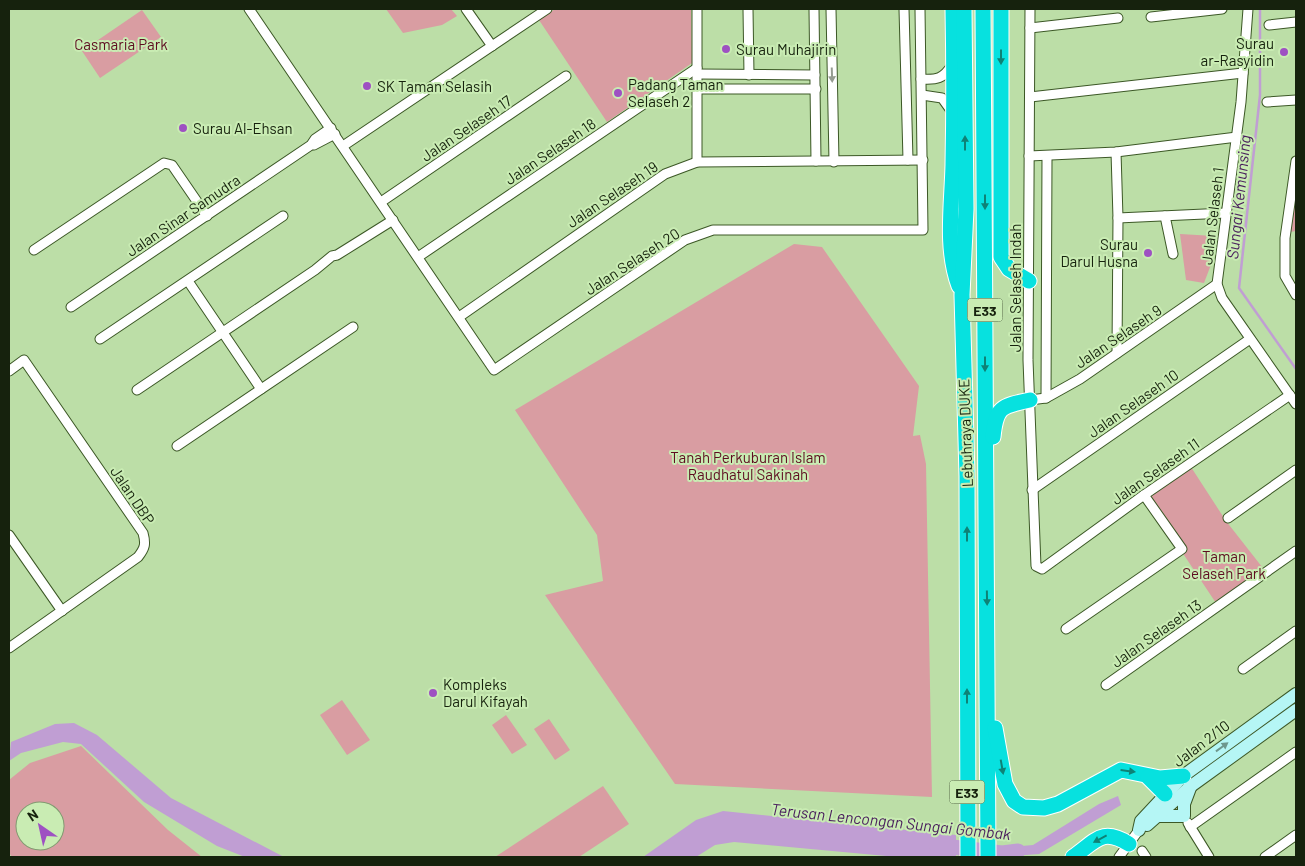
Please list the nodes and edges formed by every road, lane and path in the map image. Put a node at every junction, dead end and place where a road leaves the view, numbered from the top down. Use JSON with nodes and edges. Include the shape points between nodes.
{"nodes":[{"id":1,"x":249,"y":9,"type":"edge"},
{"id":2,"x":466,"y":9,"type":"edge"},
{"id":3,"x":547,"y":9,"type":"edge"},
{"id":4,"x":697,"y":9,"type":"edge"},
{"id":5,"x":748,"y":9,"type":"edge"},
{"id":6,"x":814,"y":9,"type":"edge"},
{"id":7,"x":831,"y":9,"type":"edge"},
{"id":8,"x":904,"y":9,"type":"edge"},
{"id":9,"x":920,"y":9,"type":"edge"},
{"id":10,"x":953,"y":9,"type":"edge"},
{"id":11,"x":964,"y":9,"type":"edge"},
{"id":12,"x":983,"y":9,"type":"edge"},
{"id":13,"x":1001,"y":9,"type":"edge"},
{"id":14,"x":1030,"y":9,"type":"edge"},
{"id":15,"x":1222,"y":9,"type":"edge"},
{"id":16,"x":1248,"y":9,"type":"edge"},
{"id":17,"x":1151,"y":17,"type":"dead end"},
{"id":18,"x":1118,"y":18,"type":"dead end"},
{"id":19,"x":1296,"y":22,"type":"edge"},
{"id":20,"x":1269,"y":25,"type":"dead end"},
{"id":21,"x":1030,"y":28,"type":"junction"},
{"id":22,"x":492,"y":46,"type":"junction"},
{"id":23,"x":954,"y":62,"type":"junction"},
{"id":24,"x":697,"y":71,"type":"junction"},
{"id":25,"x":1243,"y":72,"type":"junction"},
{"id":26,"x":749,"y":75,"type":"junction"},
{"id":27,"x":816,"y":75,"type":"junction"},
{"id":28,"x":566,"y":76,"type":"dead end"},
{"id":29,"x":921,"y":79,"type":"junction"},
{"id":30,"x":697,"y":89,"type":"junction"},
{"id":31,"x":816,"y":89,"type":"junction"},
{"id":32,"x":922,"y":95,"type":"junction"},
{"id":33,"x":1030,"y":97,"type":"junction"},
{"id":34,"x":1296,"y":100,"type":"edge"},
{"id":35,"x":1267,"y":102,"type":"dead end"},
{"id":36,"x":952,"y":112,"type":"junction"},
{"id":37,"x":333,"y":131,"type":"junction"},
{"id":38,"x":1236,"y":137,"type":"junction"},
{"id":39,"x":343,"y":146,"type":"junction"},
{"id":40,"x":1116,"y":152,"type":"junction"},
{"id":41,"x":1029,"y":156,"type":"junction"},
{"id":42,"x":1047,"y":157,"type":"junction"},
{"id":43,"x":908,"y":160,"type":"junction"},
{"id":44,"x":923,"y":160,"type":"junction"},
{"id":45,"x":816,"y":161,"type":"junction"},
{"id":46,"x":1296,"y":161,"type":"edge"},
{"id":47,"x":697,"y":162,"type":"junction"},
{"id":48,"x":834,"y":162,"type":"junction"},
{"id":49,"x":1296,"y":175,"type":"edge"},
{"id":50,"x":381,"y":202,"type":"junction"},
{"id":51,"x":1226,"y":213,"type":"junction"},
{"id":52,"x":207,"y":216,"type":"junction"},
{"id":53,"x":283,"y":216,"type":"dead end"},
{"id":54,"x":1165,"y":216,"type":"junction"},
{"id":55,"x":1118,"y":218,"type":"junction"},
{"id":56,"x":393,"y":220,"type":"junction"},
{"id":57,"x":1296,"y":237,"type":"edge"},
{"id":58,"x":1286,"y":238,"type":"junction"},
{"id":59,"x":34,"y":250,"type":"dead end"},
{"id":60,"x":1173,"y":254,"type":"dead end"},
{"id":61,"x":418,"y":257,"type":"junction"},
{"id":62,"x":188,"y":281,"type":"junction"},
{"id":63,"x":1029,"y":281,"type":"junction"},
{"id":64,"x":1217,"y":284,"type":"junction"},
{"id":65,"x":962,"y":295,"type":"junction"},
{"id":66,"x":1296,"y":295,"type":"edge"},
{"id":67,"x":71,"y":307,"type":"dead end"},
{"id":68,"x":458,"y":317,"type":"junction"},
{"id":69,"x":353,"y":327,"type":"dead end"},
{"id":70,"x":223,"y":332,"type":"junction"},
{"id":71,"x":100,"y":339,"type":"dead end"},
{"id":72,"x":1250,"y":339,"type":"junction"},
{"id":73,"x":1117,"y":354,"type":"junction"},
{"id":74,"x":9,"y":371,"type":"edge"},
{"id":75,"x":261,"y":389,"type":"junction"},
{"id":76,"x":137,"y":390,"type":"dead end"},
{"id":77,"x":1290,"y":395,"type":"junction"},
{"id":78,"x":1046,"y":398,"type":"junction"},
{"id":79,"x":1030,"y":400,"type":"junction"},
{"id":80,"x":1296,"y":404,"type":"edge"},
{"id":81,"x":177,"y":446,"type":"dead end"},
{"id":82,"x":1296,"y":470,"type":"edge"},
{"id":83,"x":1032,"y":490,"type":"junction"},
{"id":84,"x":1144,"y":495,"type":"junction"},
{"id":85,"x":986,"y":504,"type":"junction"},
{"id":86,"x":1228,"y":518,"type":"dead end"},
{"id":87,"x":9,"y":535,"type":"edge"},
{"id":88,"x":1296,"y":551,"type":"edge"},
{"id":89,"x":1036,"y":566,"type":"joint"},
{"id":90,"x":62,"y":611,"type":"junction"},
{"id":91,"x":1066,"y":629,"type":"dead end"},
{"id":92,"x":1296,"y":631,"type":"edge"},
{"id":93,"x":9,"y":648,"type":"edge"},
{"id":94,"x":1243,"y":669,"type":"dead end"},
{"id":95,"x":988,"y":685,"type":"junction"},
{"id":96,"x":1106,"y":686,"type":"dead end"},
{"id":97,"x":1296,"y":694,"type":"edge"},
{"id":98,"x":1296,"y":710,"type":"edge"},
{"id":99,"x":1296,"y":752,"type":"edge"},
{"id":100,"x":1148,"y":777,"type":"junction"},
{"id":101,"x":1187,"y":781,"type":"junction"},
{"id":102,"x":1168,"y":798,"type":"junction"},
{"id":103,"x":1156,"y":816,"type":"junction"},
{"id":104,"x":1187,"y":822,"type":"junction"},
{"id":105,"x":1138,"y":830,"type":"junction"},
{"id":106,"x":1296,"y":835,"type":"edge"},
{"id":107,"x":1129,"y":844,"type":"junction"},
{"id":108,"x":968,"y":857,"type":"edge"},
{"id":109,"x":988,"y":857,"type":"edge"},
{"id":110,"x":1073,"y":857,"type":"edge"},
{"id":111,"x":1119,"y":857,"type":"edge"},
{"id":112,"x":1209,"y":857,"type":"edge"},
{"id":113,"x":1265,"y":857,"type":"edge"}],
"edges":[{"from":1,"to":37,"type":"street"},
{"from":2,"to":22,"type":"street"},
{"from":3,"to":22,"type":"street"},
{"from":4,"to":24,"type":"street"},
{"from":5,"to":26,"type":"street"},
{"from":6,"to":27,"type":"street"},
{"from":7,"to":48,"type":"street","one_way":true},
{"from":8,"to":43,"type":"street"},
{"from":9,"to":29,"type":"street"},
{"from":10,"to":23,"type":"highway"},
{"from":65,"to":11,"type":"highway","name":"Lebuhraya DUKE","number":"E33","one_way":true,"via":[[966,209]]},
{"from":12,"to":85,"type":"highway","name":"Lebuhraya DUKE","number":"E33","one_way":true},
{"from":13,"to":63,"type":"highway","one_way":true,"via":[[1001,257],[1008,269]]},
{"from":14,"to":21,"type":"street","name":"Jalan Selaseh Indah"},
{"from":15,"to":17,"type":"street"},
{"from":16,"to":25,"type":"street","name":"Jalan Selaseh 1"},
{"from":18,"to":21,"type":"street"},
{"from":19,"to":20,"type":"street"},
{"from":21,"to":33,"type":"street","name":"Jalan Selaseh Indah"},
{"from":22,"to":39,"type":"street"},
{"from":23,"to":29,"type":"street","via":[[942,78]]},
{"from":23,"to":36,"type":"highway"},
{"from":24,"to":26,"type":"street"},
{"from":24,"to":30,"type":"street"},
{"from":24,"to":61,"type":"street","name":"Jalan Selaseh 18"},
{"from":25,"to":33,"type":"street"},
{"from":25,"to":38,"type":"street","name":"Jalan Selaseh 1"},
{"from":26,"to":27,"type":"street"},
{"from":27,"to":31,"type":"street"},
{"from":28,"to":50,"type":"street","name":"Jalan Selaseh 17"},
{"from":29,"to":32,"type":"street"},
{"from":30,"to":31,"type":"street"},
{"from":30,"to":47,"type":"street"},
{"from":31,"to":45,"type":"street"},
{"from":32,"to":36,"type":"street","via":[[942,98]]},
{"from":32,"to":44,"type":"street"},
{"from":33,"to":41,"type":"street","name":"Jalan Selaseh Indah"},
{"from":34,"to":35,"type":"street"},
{"from":36,"to":65,"type":"highway","via":[[951,260]]},
{"from":37,"to":39,"type":"street"},
{"from":37,"to":52,"type":"street","name":"Jalan Sinar Samudra","via":[[315,139],[311,145]]},
{"from":38,"to":40,"type":"street"},
{"from":38,"to":51,"type":"street","name":"Jalan Selaseh 1"},
{"from":39,"to":50,"type":"street"},
{"from":40,"to":42,"type":"street"},
{"from":40,"to":55,"type":"street"},
{"from":41,"to":42,"type":"street"},
{"from":41,"to":63,"type":"street","name":"Jalan Selaseh Indah"},
{"from":42,"to":78,"type":"street","name":"Jalan Selaseh Indah"},
{"from":43,"to":44,"type":"street","name":"Jalan Selaseh 19"},
{"from":43,"to":48,"type":"street","name":"Jalan Selaseh 19"},
{"from":44,"to":68,"type":"street","name":"Jalan Selaseh 20","via":[[923,230],[713,230],[685,240],[494,370]]},
{"from":45,"to":47,"type":"street","name":"Jalan Selaseh 19"},
{"from":45,"to":48,"type":"street","name":"Jalan Selaseh 19"},
{"from":46,"to":49,"type":"street"},
{"from":47,"to":68,"type":"street","name":"Jalan Selaseh 19","via":[[665,174]]},
{"from":49,"to":58,"type":"street"},
{"from":50,"to":56,"type":"street"},
{"from":51,"to":54,"type":"street"},
{"from":51,"to":64,"type":"street","name":"Jalan Selaseh 1"},
{"from":52,"to":59,"type":"street","via":[[172,165],[164,163]]},
{"from":52,"to":67,"type":"street","name":"Jalan Sinar Samudra"},
{"from":53,"to":62,"type":"street"},
{"from":54,"to":55,"type":"street"},
{"from":54,"to":60,"type":"street"},
{"from":55,"to":73,"type":"street"},
{"from":56,"to":61,"type":"street"},
{"from":56,"to":70,"type":"street"},
{"from":57,"to":58,"type":"street"},
{"from":58,"to":66,"type":"street","via":[[1285,276]]},
{"from":61,"to":68,"type":"street"},
{"from":62,"to":70,"type":"street"},
{"from":62,"to":71,"type":"street"},
{"from":63,"to":79,"type":"street","name":"Jalan Selaseh Indah"},
{"from":64,"to":72,"type":"street","name":"Jalan Selaseh 1","via":[[1222,298]]},
{"from":64,"to":73,"type":"street","name":"Jalan Selaseh 9"},
{"from":108,"to":65,"type":"highway","name":"Lebuhraya DUKE","number":"E33","one_way":true,"via":[[967,476]]},
{"from":69,"to":75,"type":"street"},
{"from":70,"to":75,"type":"street"},
{"from":70,"to":76,"type":"street"},
{"from":72,"to":77,"type":"street","name":"Jalan Selaseh 1"},
{"from":72,"to":83,"type":"street","name":"Jalan Selaseh 10"},
{"from":73,"to":78,"type":"street","name":"Jalan Selaseh 9"},
{"from":74,"to":90,"type":"street","name":"Jalan DBP","via":[[24,360],[146,541],[138,557]]},
{"from":75,"to":81,"type":"street"},
{"from":77,"to":80,"type":"street","name":"Jalan Selaseh 1"},
{"from":77,"to":84,"type":"street","name":"Jalan Selaseh 11"},
{"from":78,"to":79,"type":"street","name":"Jalan Selaseh 9"},
{"from":79,"to":83,"type":"street","name":"Jalan Selaseh Indah"},
{"from":79,"to":85,"type":"highway","via":[[1008,404],[995,418]]},
{"from":82,"to":86,"type":"street"},
{"from":83,"to":89,"type":"street","name":"Jalan Selaseh Indah"},
{"from":84,"to":89,"type":"street","name":"Jalan Selaseh 11","via":[[1042,568]]},
{"from":84,"to":91,"type":"street","via":[[1182,549]]},
{"from":85,"to":95,"type":"highway","name":"Lebuhraya DUKE","number":"E33","one_way":true},
{"from":87,"to":90,"type":"street"},
{"from":88,"to":96,"type":"street","name":"Jalan Selaseh 13"},
{"from":90,"to":93,"type":"street","name":"Jalan DBP"},
{"from":92,"to":94,"type":"street"},
{"from":95,"to":100,"type":"highway","one_way":true,"via":[[1005,784],[1018,804],[1031,808],[1058,804],[1121,770]]},
{"from":95,"to":109,"type":"highway","name":"Lebuhraya DUKE","number":"E33"},
{"from":101,"to":97,"type":"street","name":"Jalan 2/10","one_way":true},
{"from":98,"to":101,"type":"street","name":"Jalan 2/10"},
{"from":99,"to":104,"type":"street"},
{"from":100,"to":101,"type":"highway"},
{"from":100,"to":102,"type":"highway"},
{"from":101,"to":102,"type":"street","name":"Jalan 2/10"},
{"from":101,"to":104,"type":"street","via":[[1184,804]]},
{"from":102,"to":103,"type":"street","name":"Jalan 2/10"},
{"from":102,"to":104,"type":"street"},
{"from":102,"to":105,"type":"street","name":"Jalan 2/10","via":[[1140,821]]},
{"from":103,"to":104,"type":"street"},
{"from":103,"to":105,"type":"street","name":"Jalan 2/10"},
{"from":104,"to":112,"type":"street"},
{"from":105,"to":107,"type":"street","name":"Jalan 2/10"},
{"from":106,"to":113,"type":"street"},
{"from":107,"to":110,"type":"highway","one_way":true,"via":[[1117,837],[1105,836]]},
{"from":107,"to":111,"type":"street","name":"Jalan 2/10"}]}
